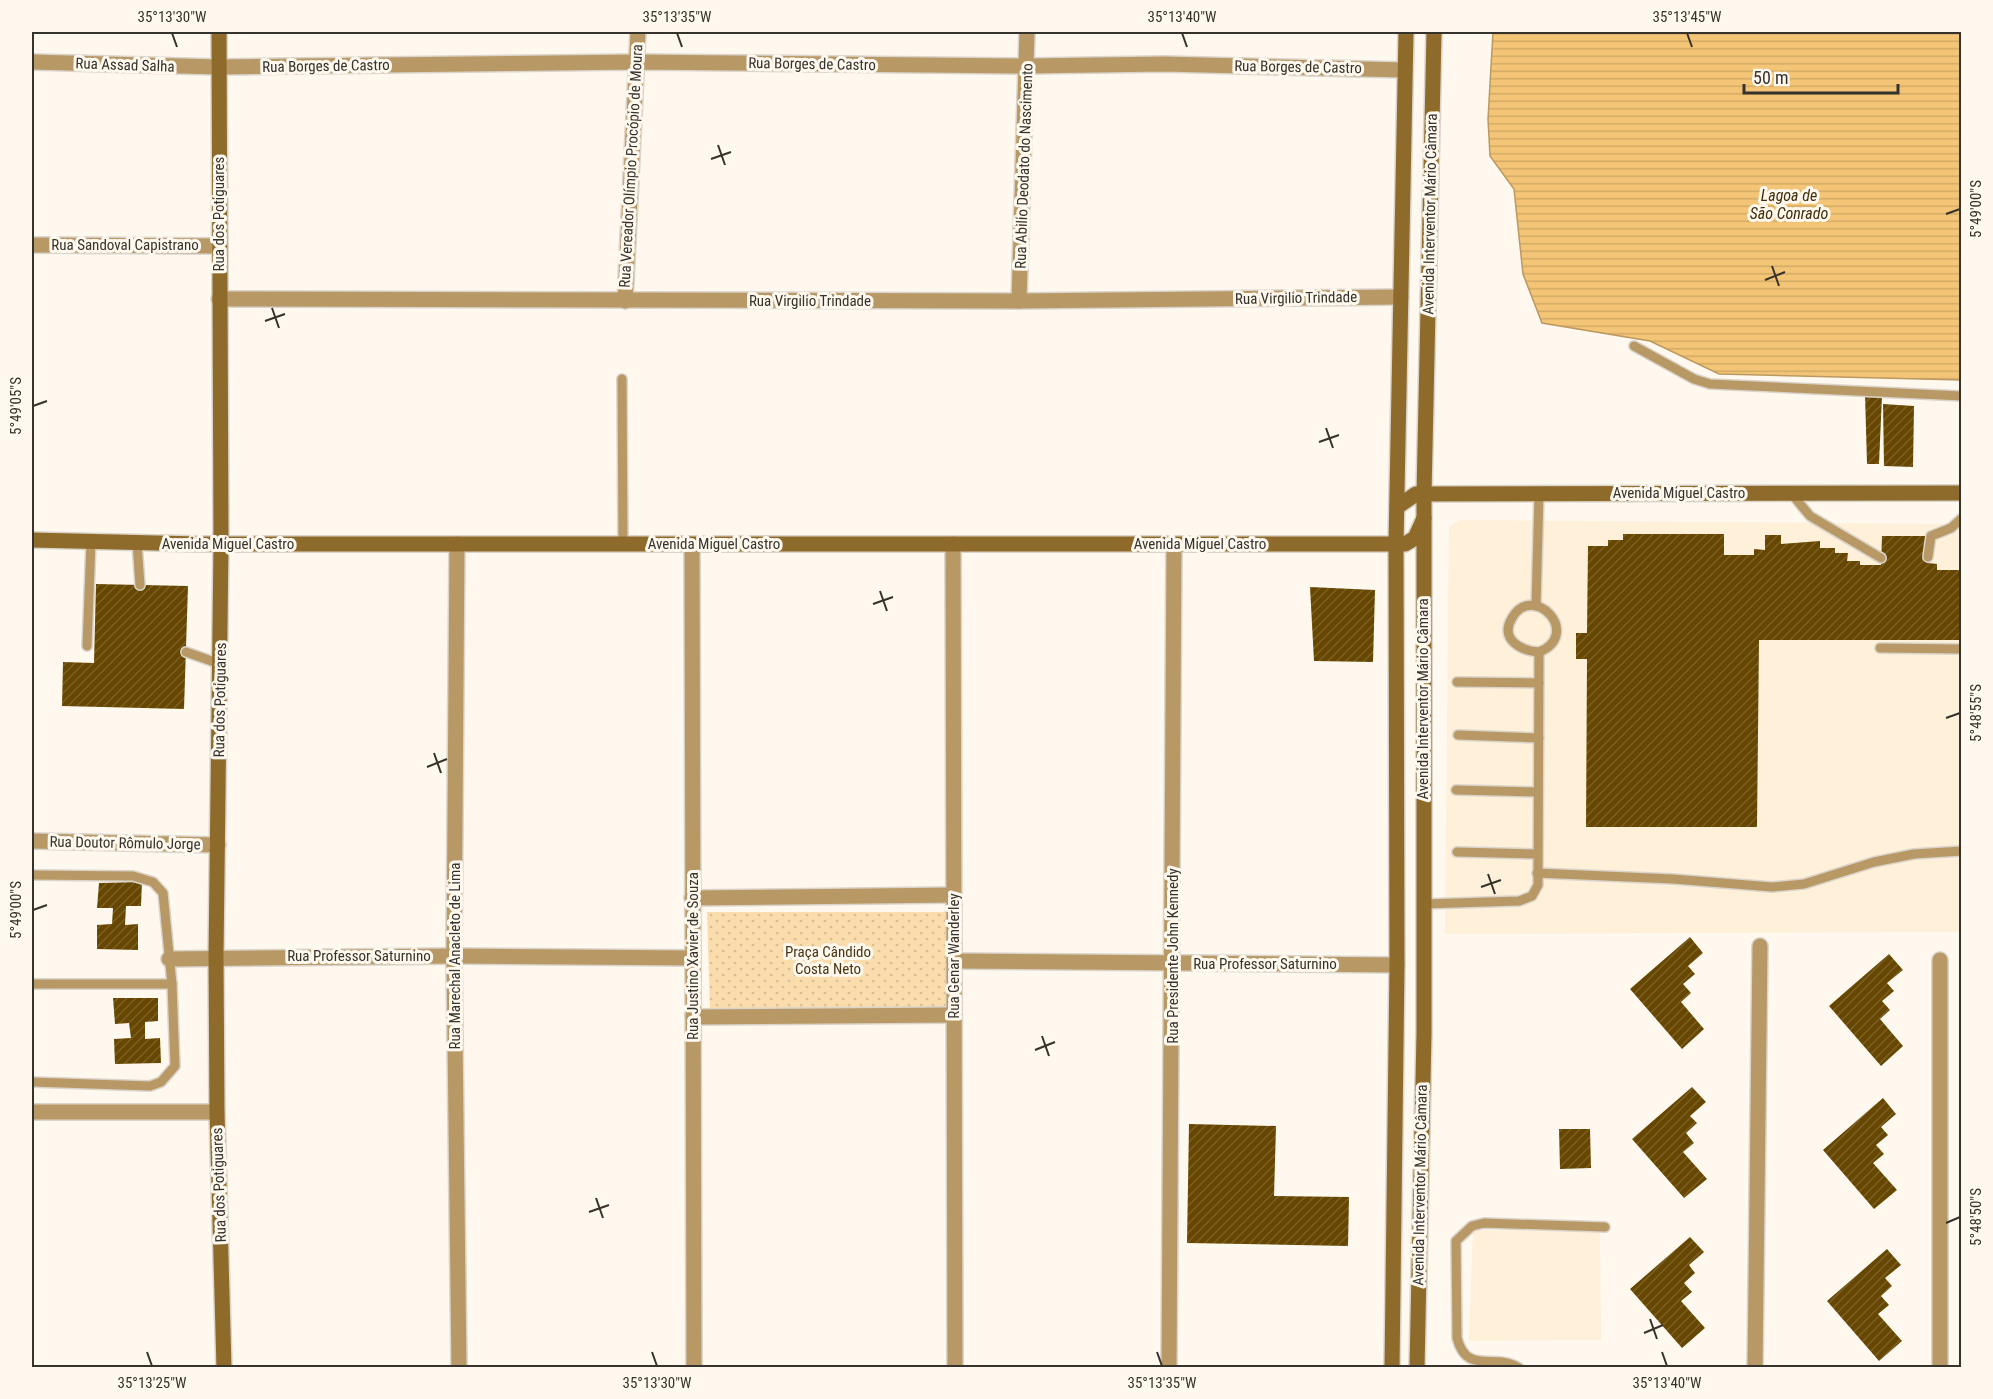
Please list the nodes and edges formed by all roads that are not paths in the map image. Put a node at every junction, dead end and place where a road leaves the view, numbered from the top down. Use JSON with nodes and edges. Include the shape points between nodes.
{"nodes":[{"id":1,"x":219,"y":32,"type":"edge"},
{"id":2,"x":638,"y":32,"type":"edge"},
{"id":3,"x":1027,"y":32,"type":"edge"},
{"id":4,"x":1406,"y":32,"type":"edge"},
{"id":5,"x":1434,"y":32,"type":"edge"},
{"id":6,"x":32,"y":62,"type":"edge"},
{"id":7,"x":637,"y":62,"type":"junction"},
{"id":8,"x":1028,"y":66,"type":"junction"},
{"id":9,"x":219,"y":67,"type":"junction"},
{"id":10,"x":1405,"y":70,"type":"junction"},
{"id":11,"x":32,"y":245,"type":"edge"},
{"id":12,"x":219,"y":246,"type":"junction"},
{"id":13,"x":1401,"y":297,"type":"junction"},
{"id":14,"x":219,"y":299,"type":"junction"},
{"id":15,"x":625,"y":301,"type":"junction"},
{"id":16,"x":1019,"y":301,"type":"junction"},
{"id":17,"x":1634,"y":346,"type":"dead end"},
{"id":18,"x":622,"y":380,"type":"dead end"},
{"id":19,"x":1962,"y":396,"type":"edge"},
{"id":20,"x":1791,"y":493,"type":"junction"},
{"id":21,"x":1962,"y":493,"type":"edge"},
{"id":22,"x":1424,"y":494,"type":"junction"},
{"id":23,"x":1539,"y":494,"type":"junction"},
{"id":24,"x":1397,"y":507,"type":"junction"},
{"id":25,"x":1424,"y":518,"type":"junction"},
{"id":26,"x":1962,"y":518,"type":"edge"},
{"id":27,"x":32,"y":540,"type":"edge"},
{"id":28,"x":91,"y":542,"type":"junction"},
{"id":29,"x":137,"y":543,"type":"junction"},
{"id":30,"x":221,"y":544,"type":"junction"},
{"id":31,"x":456,"y":544,"type":"junction"},
{"id":32,"x":623,"y":544,"type":"junction"},
{"id":33,"x":692,"y":544,"type":"junction"},
{"id":34,"x":953,"y":544,"type":"junction"},
{"id":35,"x":1174,"y":544,"type":"junction"},
{"id":36,"x":1396,"y":544,"type":"junction"},
{"id":37,"x":1928,"y":557,"type":"dead end"},
{"id":38,"x":1881,"y":558,"type":"dead end"},
{"id":39,"x":140,"y":585,"type":"dead end"},
{"id":40,"x":1536,"y":606,"type":"junction"},
{"id":41,"x":87,"y":646,"type":"dead end"},
{"id":42,"x":1880,"y":648,"type":"dead end"},
{"id":43,"x":1962,"y":649,"type":"edge"},
{"id":44,"x":186,"y":652,"type":"dead end"},
{"id":45,"x":1539,"y":652,"type":"junction"},
{"id":46,"x":220,"y":664,"type":"junction"},
{"id":47,"x":1457,"y":682,"type":"dead end"},
{"id":48,"x":1539,"y":683,"type":"junction"},
{"id":49,"x":1458,"y":735,"type":"dead end"},
{"id":50,"x":1539,"y":738,"type":"junction"},
{"id":51,"x":1456,"y":789,"type":"dead end"},
{"id":52,"x":1538,"y":792,"type":"junction"},
{"id":53,"x":32,"y":841,"type":"edge"},
{"id":54,"x":218,"y":844,"type":"junction"},
{"id":55,"x":1962,"y":851,"type":"edge"},
{"id":56,"x":1457,"y":852,"type":"dead end"},
{"id":57,"x":1538,"y":854,"type":"junction"},
{"id":58,"x":1538,"y":873,"type":"junction"},
{"id":59,"x":32,"y":874,"type":"edge"},
{"id":60,"x":954,"y":895,"type":"junction"},
{"id":61,"x":692,"y":898,"type":"junction"},
{"id":62,"x":1424,"y":904,"type":"junction"},
{"id":63,"x":1760,"y":946,"type":"dead end"},
{"id":64,"x":453,"y":956,"type":"junction"},
{"id":65,"x":216,"y":957,"type":"junction"},
{"id":66,"x":693,"y":958,"type":"junction"},
{"id":67,"x":169,"y":959,"type":"junction"},
{"id":68,"x":1940,"y":960,"type":"dead end"},
{"id":69,"x":954,"y":961,"type":"junction"},
{"id":70,"x":1173,"y":964,"type":"junction"},
{"id":71,"x":1397,"y":965,"type":"junction"},
{"id":72,"x":32,"y":984,"type":"edge"},
{"id":73,"x":172,"y":984,"type":"junction"},
{"id":74,"x":954,"y":1015,"type":"junction"},
{"id":75,"x":693,"y":1017,"type":"junction"},
{"id":76,"x":32,"y":1082,"type":"edge"},
{"id":77,"x":32,"y":1112,"type":"edge"},
{"id":78,"x":217,"y":1112,"type":"junction"},
{"id":79,"x":1605,"y":1227,"type":"dead end"},
{"id":80,"x":224,"y":1368,"type":"edge"},
{"id":81,"x":459,"y":1368,"type":"edge"},
{"id":82,"x":694,"y":1368,"type":"edge"},
{"id":83,"x":955,"y":1368,"type":"edge"},
{"id":84,"x":1169,"y":1368,"type":"edge"},
{"id":85,"x":1392,"y":1368,"type":"edge"},
{"id":86,"x":1417,"y":1368,"type":"edge"},
{"id":87,"x":1519,"y":1368,"type":"edge"},
{"id":88,"x":1755,"y":1368,"type":"edge"},
{"id":89,"x":1940,"y":1368,"type":"edge"}],
"edges":[{"from":1,"to":9,"type":"main road","name":"Rua dos Potiguares"},
{"from":2,"to":7,"type":"street","name":"Rua Vereador Olímpio Procópio de Moura"},
{"from":3,"to":8,"type":"street","name":"Rua Abilio Deodato do Nascimento"},
{"from":4,"to":10,"type":"main road","name":"Avenida Interventor Mário Câmara"},
{"from":5,"to":22,"type":"main road","name":"Avenida Interventor Mário Câmara"},
{"from":6,"to":9,"type":"street","name":"Rua Assad Salha"},
{"from":7,"to":8,"type":"street","name":"Rua Borges de Castro"},
{"from":7,"to":9,"type":"street","name":"Rua Borges de Castro"},
{"from":7,"to":15,"type":"street","name":"Rua Vereador Olímpio Procópio de Moura"},
{"from":8,"to":10,"type":"street","name":"Rua Borges de Castro","via":[[1164,64]]},
{"from":8,"to":16,"type":"street","name":"Rua Abilio Deodato do Nascimento"},
{"from":9,"to":12,"type":"main road","name":"Rua dos Potiguares"},
{"from":10,"to":13,"type":"main road","name":"Avenida Interventor Mário Câmara"},
{"from":11,"to":12,"type":"street","name":"Rua Sandoval Capistrano"},
{"from":12,"to":14,"type":"main road","name":"Rua dos Potiguares"},
{"from":13,"to":16,"type":"street","name":"Rua Virgilio Trindade"},
{"from":13,"to":24,"type":"main road","name":"Avenida Interventor Mário Câmara"},
{"from":14,"to":15,"type":"street","name":"Rua Virgilio Trindade"},
{"from":14,"to":30,"type":"main road","name":"Rua dos Potiguares"},
{"from":15,"to":16,"type":"street","name":"Rua Virgilio Trindade"},
{"from":17,"to":19,"type":"lane","via":[[1710,384]]},
{"from":18,"to":32,"type":"lane"},
{"from":20,"to":21,"type":"main road","name":"Avenida Miguel Castro"},
{"from":20,"to":23,"type":"main road","name":"Avenida Miguel Castro"},
{"from":20,"to":38,"type":"lane","via":[[1810,516]]},
{"from":22,"to":23,"type":"main road","name":"Avenida Miguel Castro"},
{"from":22,"to":24,"type":"main road","via":[[1409,496]]},
{"from":22,"to":25,"type":"main road","name":"Avenida Interventor Mário Câmara"},
{"from":23,"to":40,"type":"lane"},
{"from":24,"to":36,"type":"main road","name":"Avenida Interventor Mário Câmara"},
{"from":25,"to":36,"type":"main road","via":[[1412,541]]},
{"from":25,"to":62,"type":"main road","name":"Avenida Interventor Mário Câmara"},
{"from":26,"to":37,"type":"lane","via":[[1952,528],[1931,536]]},
{"from":27,"to":28,"type":"main road","name":"Avenida Miguel Castro"},
{"from":28,"to":29,"type":"main road","name":"Avenida Miguel Castro"},
{"from":28,"to":41,"type":"lane"},
{"from":29,"to":30,"type":"main road","name":"Avenida Miguel Castro"},
{"from":29,"to":39,"type":"lane"},
{"from":30,"to":31,"type":"main road","name":"Avenida Miguel Castro"},
{"from":30,"to":46,"type":"main road","name":"Rua dos Potiguares"},
{"from":31,"to":32,"type":"main road","name":"Avenida Miguel Castro"},
{"from":31,"to":64,"type":"street","name":"Rua Marechal Anacleto de Lima"},
{"from":32,"to":33,"type":"main road","name":"Avenida Miguel Castro"},
{"from":33,"to":34,"type":"main road","name":"Avenida Miguel Castro"},
{"from":33,"to":61,"type":"street","name":"Rua Justino Xavier de Souza"},
{"from":34,"to":35,"type":"main road","name":"Avenida Miguel Castro"},
{"from":34,"to":60,"type":"street","name":"Rua Genar Wanderley"},
{"from":35,"to":36,"type":"main road","name":"Avenida Miguel Castro"},
{"from":35,"to":70,"type":"street","name":"Rua Presidente John Kennedy"},
{"from":36,"to":71,"type":"main road","name":"Avenida Interventor Mário Câmara"},
{"from":40,"to":45,"type":"lane","via":[[1552,615],[1556,624],[1551,645]]},
{"from":40,"to":45,"type":"lane","via":[[1518,611],[1511,619],[1509,631],[1513,644],[1523,651]]},
{"from":42,"to":43,"type":"lane"},
{"from":44,"to":46,"type":"lane"},
{"from":45,"to":48,"type":"lane"},
{"from":46,"to":54,"type":"main road","name":"Rua dos Potiguares"},
{"from":47,"to":48,"type":"lane"},
{"from":48,"to":50,"type":"lane"},
{"from":49,"to":50,"type":"lane"},
{"from":50,"to":52,"type":"lane"},
{"from":51,"to":52,"type":"lane"},
{"from":52,"to":57,"type":"lane"},
{"from":53,"to":54,"type":"street","name":"Rua Doutor Rômulo Jorge"},
{"from":54,"to":65,"type":"main road","name":"Rua dos Potiguares"},
{"from":55,"to":58,"type":"lane","via":[[1914,854],[1804,884],[1772,887]]},
{"from":56,"to":57,"type":"lane"},
{"from":57,"to":58,"type":"lane"},
{"from":58,"to":62,"type":"lane","via":[[1538,885],[1532,896],[1519,902]]},
{"from":59,"to":67,"type":"lane","via":[[133,876],[153,882],[163,893]]},
{"from":60,"to":61,"type":"street"},
{"from":60,"to":69,"type":"street","name":"Rua Genar Wanderley"},
{"from":61,"to":66,"type":"street","name":"Rua Justino Xavier de Souza"},
{"from":62,"to":86,"type":"main road","name":"Avenida Interventor Mário Câmara"},
{"from":63,"to":88,"type":"street"},
{"from":64,"to":65,"type":"street","name":"Rua Professor Saturnino"},
{"from":64,"to":66,"type":"street","name":"Rua Professor Saturnino"},
{"from":64,"to":81,"type":"street","name":"Rua Marechal Anacleto de Lima"},
{"from":65,"to":67,"type":"street","name":"Rua Professor Saturnino"},
{"from":65,"to":78,"type":"main road","name":"Rua dos Potiguares"},
{"from":66,"to":75,"type":"street","name":"Rua Justino Xavier de Souza"},
{"from":67,"to":73,"type":"lane"},
{"from":68,"to":89,"type":"street"},
{"from":69,"to":70,"type":"street","name":"Rua Professor Saturnino"},
{"from":69,"to":74,"type":"street","name":"Rua Genar Wanderley"},
{"from":70,"to":71,"type":"street","name":"Rua Professor Saturnino"},
{"from":70,"to":84,"type":"street","name":"Rua Presidente John Kennedy"},
{"from":71,"to":85,"type":"main road","name":"Avenida Interventor Mário Câmara"},
{"from":72,"to":73,"type":"lane"},
{"from":73,"to":76,"type":"lane","via":[[175,1066],[161,1082],[150,1086]]},
{"from":74,"to":75,"type":"street"},
{"from":74,"to":83,"type":"street","name":"Rua Genar Wanderley"},
{"from":75,"to":82,"type":"street","name":"Rua Justino Xavier de Souza"},
{"from":77,"to":78,"type":"street"},
{"from":78,"to":80,"type":"main road","name":"Rua dos Potiguares"},
{"from":79,"to":87,"type":"lane","via":[[1484,1223],[1472,1226],[1456,1241],[1460,1348],[1466,1358]]}]}
